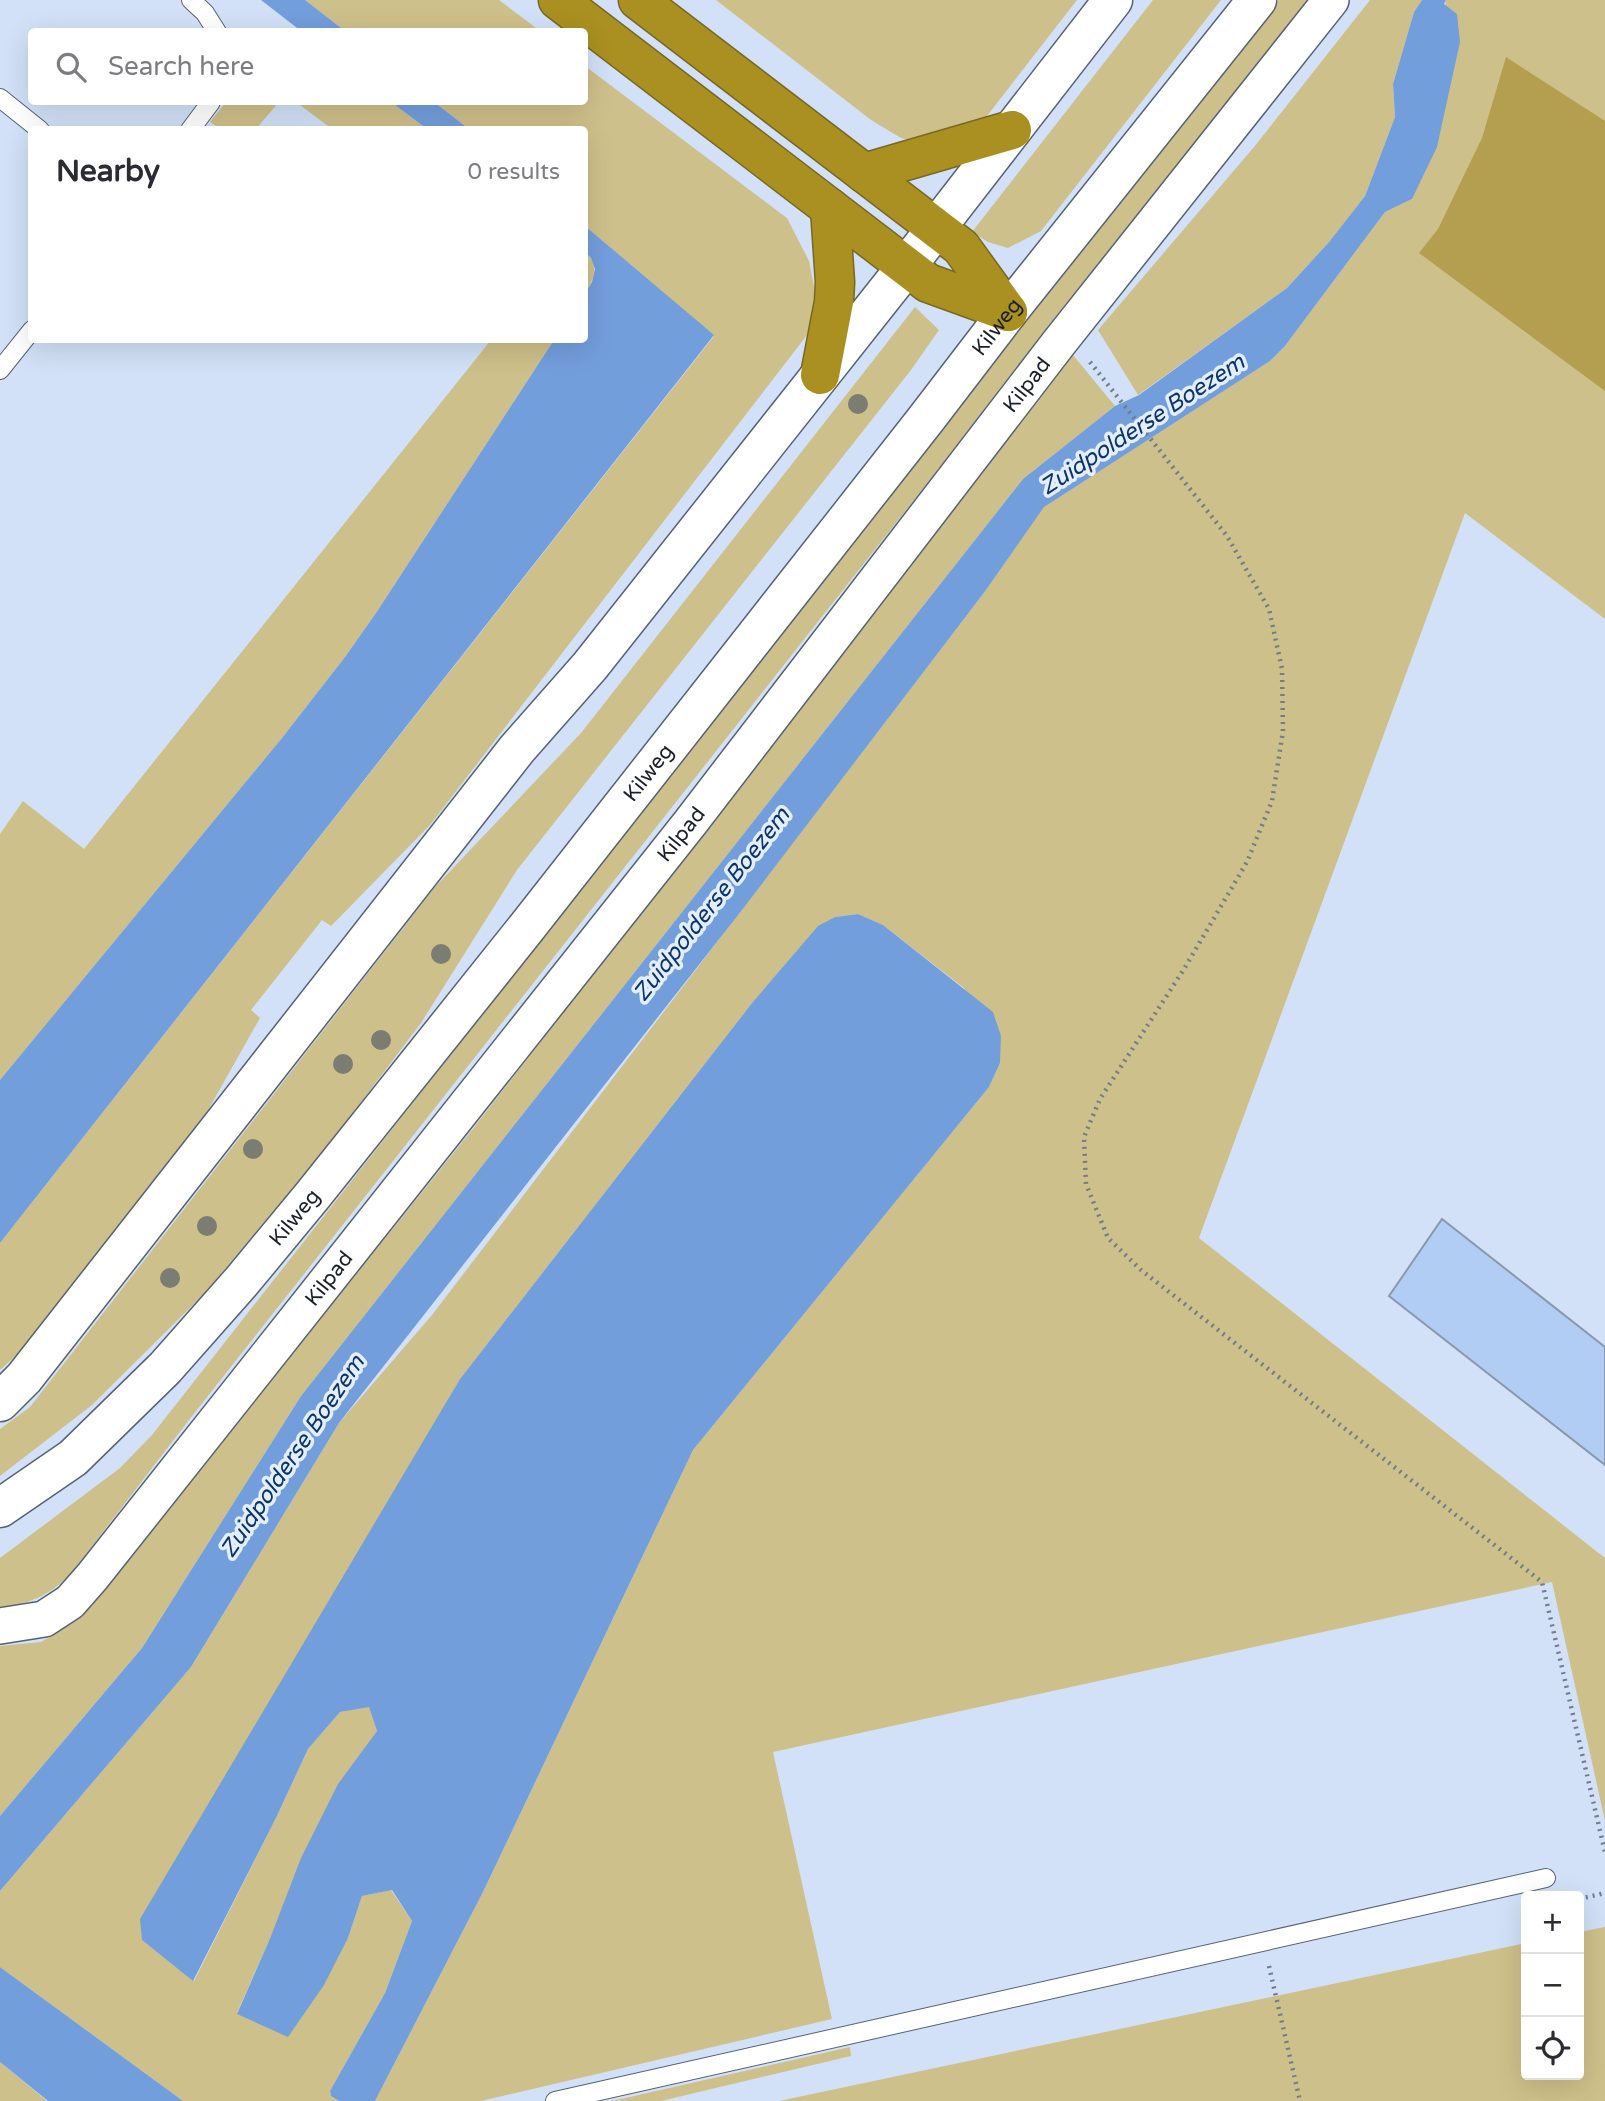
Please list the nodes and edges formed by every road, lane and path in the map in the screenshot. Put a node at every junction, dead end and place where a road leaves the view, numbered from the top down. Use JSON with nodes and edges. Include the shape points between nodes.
{"nodes":[{"id":1,"x":191,"y":0,"type":"edge"},
{"id":2,"x":558,"y":0,"type":"edge"},
{"id":3,"x":638,"y":0,"type":"edge"},
{"id":4,"x":1113,"y":0,"type":"edge"},
{"id":5,"x":1257,"y":0,"type":"edge"},
{"id":6,"x":1331,"y":0,"type":"edge"},
{"id":7,"x":214,"y":28,"type":"edge"},
{"id":8,"x":0,"y":98,"type":"edge"},
{"id":9,"x":209,"y":105,"type":"edge"},
{"id":10,"x":35,"y":126,"type":"edge"},
{"id":11,"x":193,"y":126,"type":"edge"},
{"id":12,"x":1012,"y":130,"type":"junction"},
{"id":13,"x":864,"y":173,"type":"junction"},
{"id":14,"x":830,"y":208,"type":"junction"},
{"id":15,"x":936,"y":228,"type":"junction"},
{"id":16,"x":906,"y":267,"type":"junction"},
{"id":17,"x":1008,"y":312,"type":"junction"},
{"id":18,"x":28,"y":335,"type":"edge"},
{"id":19,"x":0,"y":370,"type":"edge"},
{"id":20,"x":820,"y":375,"type":"junction"},
{"id":21,"x":1112,"y":391,"type":"dead end"},
{"id":22,"x":0,"y":1402,"type":"edge"},
{"id":23,"x":0,"y":1508,"type":"edge"},
{"id":24,"x":0,"y":1626,"type":"edge"},
{"id":25,"x":1605,"y":1852,"type":"edge"},
{"id":26,"x":1546,"y":1878,"type":"dead end"},
{"id":27,"x":1605,"y":1893,"type":"edge"},
{"id":28,"x":1584,"y":1898,"type":"edge"},
{"id":29,"x":1262,"y":1942,"type":"junction"},
{"id":30,"x":555,"y":2101,"type":"edge"},
{"id":31,"x":1300,"y":2101,"type":"edge"}],
"edges":[{"from":1,"to":7,"type":"lane"},
{"from":2,"to":14,"type":"highway"},
{"from":3,"to":13,"type":"highway"},
{"from":4,"to":12,"type":"main road"},
{"from":5,"to":17,"type":"main road","name":"Kilweg"},
{"from":6,"to":24,"type":"street","name":"Kilpad","via":[[1058,344],[690,823],[92,1577],[70,1602],[44,1619]]},
{"from":8,"to":10,"type":"lane"},
{"from":9,"to":11,"type":"lane"},
{"from":12,"to":13,"type":"highway"},
{"from":12,"to":15,"type":"main road"},
{"from":13,"to":15,"type":"highway"},
{"from":14,"to":16,"type":"highway"},
{"from":14,"to":20,"type":"highway","via":[[834,302]]},
{"from":15,"to":16,"type":"main road"},
{"from":15,"to":17,"type":"highway","via":[[961,247]]},
{"from":16,"to":17,"type":"highway","via":[[928,283]]},
{"from":16,"to":20,"type":"main road"},
{"from":17,"to":23,"type":"main road","name":"Kilweg","via":[[527,927],[241,1282],[165,1368],[73,1458]]},
{"from":18,"to":19,"type":"lane"},
{"from":20,"to":22,"type":"main road","via":[[590,666],[516,749],[24,1378]]},
{"from":21,"to":25,"type":"path","via":[[1227,536],[1269,609],[1282,669],[1283,731],[1272,801],[1247,862],[1100,1099],[1084,1137],[1086,1184],[1108,1238],[1141,1270],[1542,1582]]},
{"from":26,"to":29,"type":"lane"},
{"from":27,"to":28,"type":"path"},
{"from":29,"to":30,"type":"lane"},
{"from":29,"to":31,"type":"path"}]}
